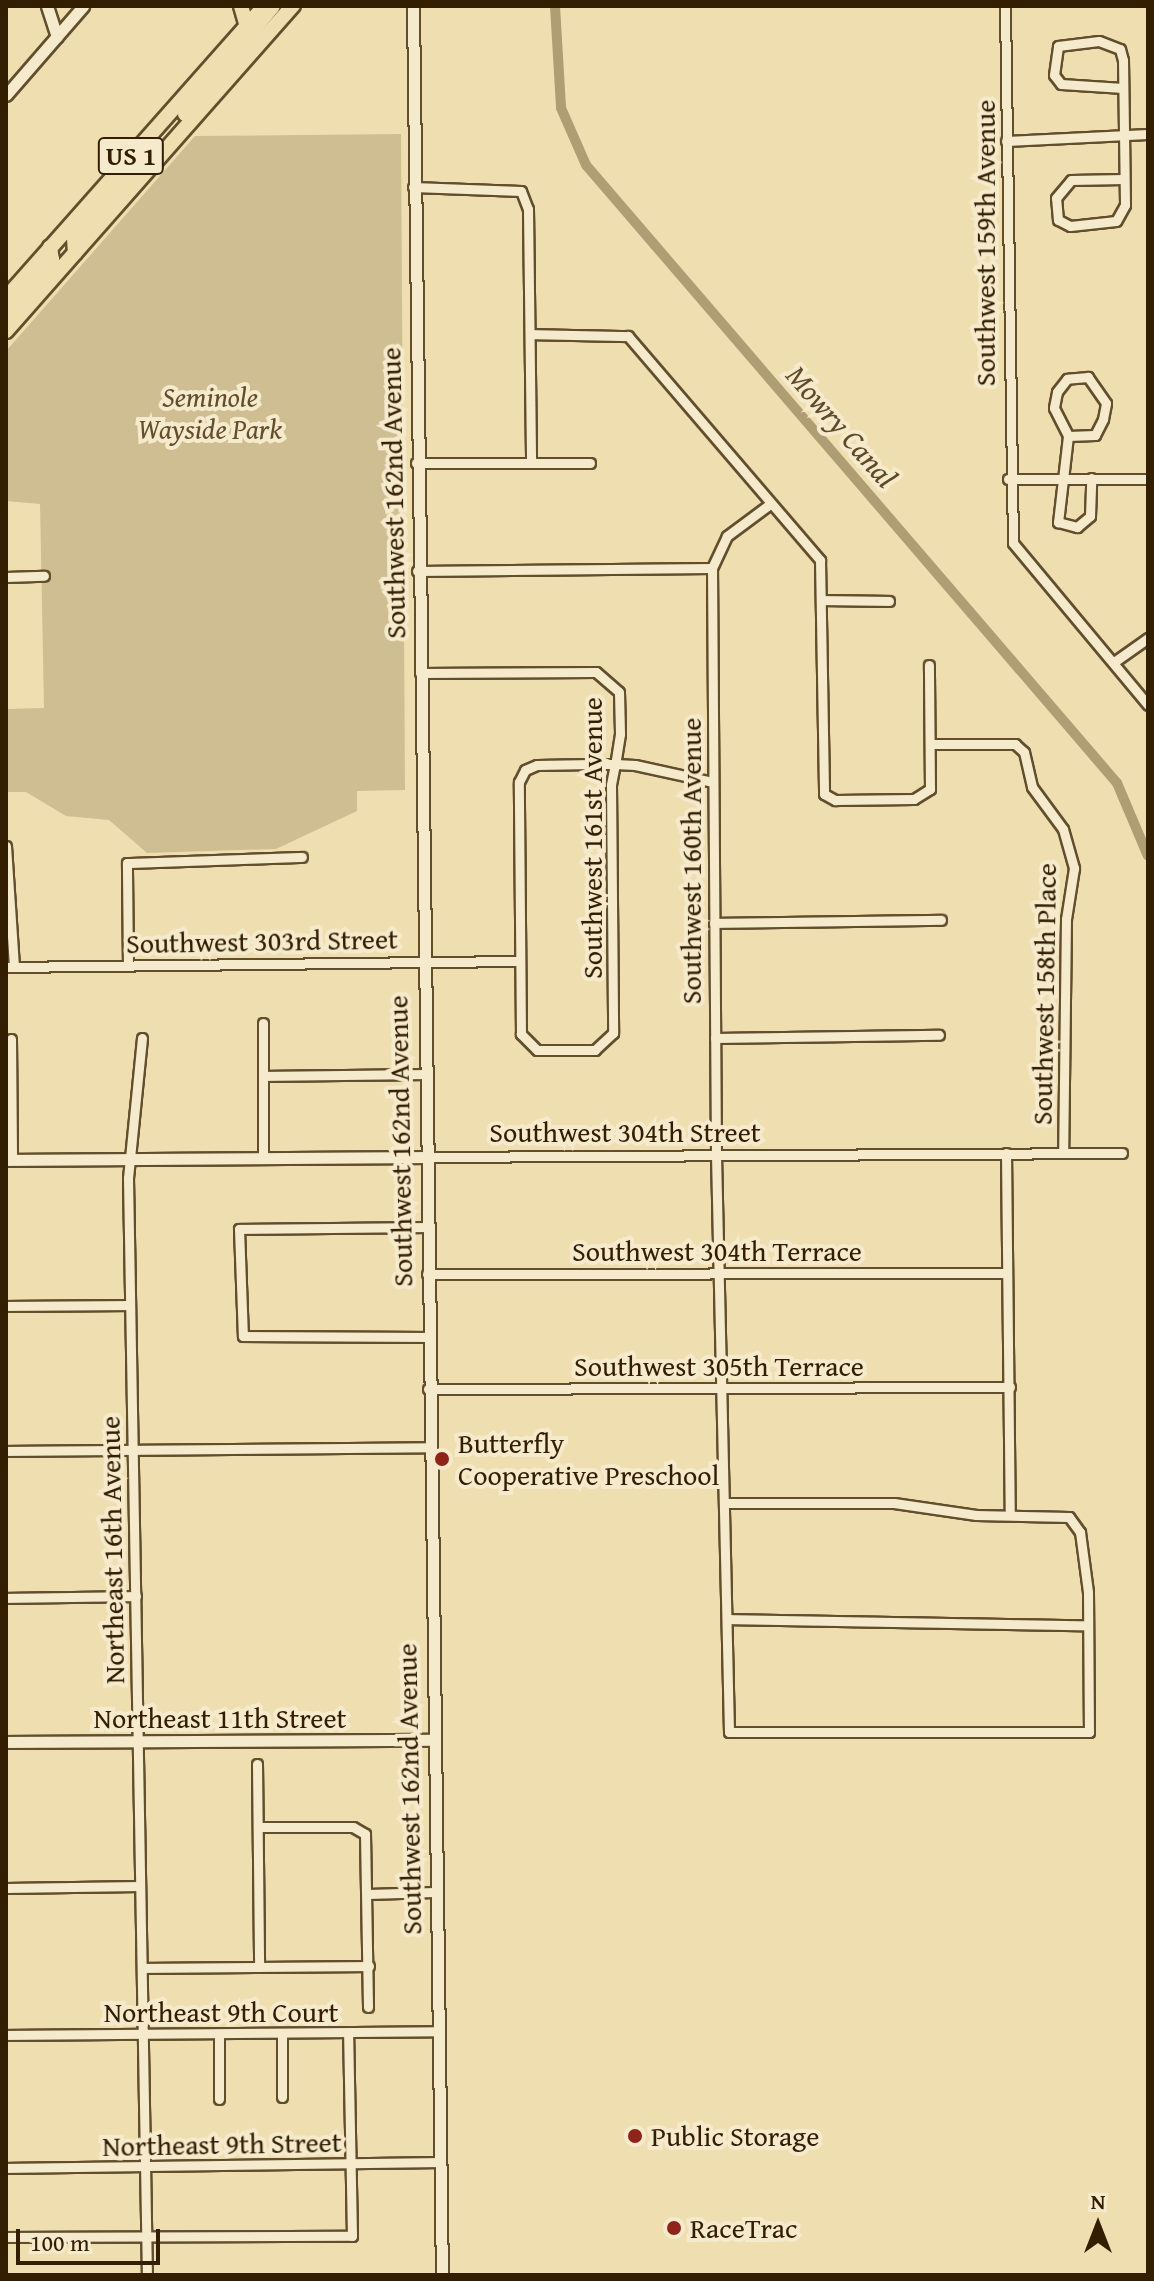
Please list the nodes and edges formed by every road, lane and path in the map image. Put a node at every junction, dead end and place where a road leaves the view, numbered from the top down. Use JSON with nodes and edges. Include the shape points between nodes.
{"nodes":[{"id":1,"x":47,"y":6,"type":"edge"},
{"id":2,"x":83,"y":6,"type":"edge"},
{"id":3,"x":241,"y":6,"type":"edge"},
{"id":4,"x":264,"y":6,"type":"edge"},
{"id":5,"x":273,"y":6,"type":"edge"},
{"id":6,"x":293,"y":6,"type":"edge"},
{"id":7,"x":413,"y":6,"type":"edge"},
{"id":8,"x":1005,"y":6,"type":"edge"},
{"id":9,"x":247,"y":27,"type":"junction"},
{"id":10,"x":57,"y":36,"type":"junction"},
{"id":11,"x":1123,"y":88,"type":"junction"},
{"id":12,"x":6,"y":95,"type":"edge"},
{"id":13,"x":1124,"y":134,"type":"junction"},
{"id":14,"x":1148,"y":134,"type":"edge"},
{"id":15,"x":150,"y":135,"type":"junction"},
{"id":16,"x":1006,"y":141,"type":"junction"},
{"id":17,"x":166,"y":150,"type":"junction"},
{"id":18,"x":1124,"y":179,"type":"junction"},
{"id":19,"x":413,"y":187,"type":"junction"},
{"id":20,"x":50,"y":247,"type":"junction"},
{"id":21,"x":75,"y":253,"type":"junction"},
{"id":22,"x":6,"y":298,"type":"edge"},
{"id":23,"x":6,"y":315,"type":"edge"},
{"id":24,"x":6,"y":331,"type":"edge"},
{"id":25,"x":530,"y":334,"type":"junction"},
{"id":26,"x":1068,"y":436,"type":"junction"},
{"id":27,"x":531,"y":462,"type":"junction"},
{"id":28,"x":416,"y":463,"type":"junction"},
{"id":29,"x":590,"y":463,"type":"dead end"},
{"id":30,"x":1058,"y":478,"type":"junction"},
{"id":31,"x":1091,"y":478,"type":"junction"},
{"id":32,"x":1008,"y":479,"type":"junction"},
{"id":33,"x":1148,"y":479,"type":"edge"},
{"id":34,"x":770,"y":504,"type":"junction"},
{"id":35,"x":712,"y":568,"type":"junction"},
{"id":36,"x":417,"y":571,"type":"junction"},
{"id":37,"x":44,"y":576,"type":"dead end"},
{"id":38,"x":6,"y":577,"type":"edge"},
{"id":39,"x":823,"y":600,"type":"junction"},
{"id":40,"x":889,"y":601,"type":"dead end"},
{"id":41,"x":1148,"y":638,"type":"edge"},
{"id":42,"x":1114,"y":662,"type":"junction"},
{"id":43,"x":929,"y":665,"type":"dead end"},
{"id":44,"x":420,"y":673,"type":"junction"},
{"id":45,"x":1148,"y":705,"type":"edge"},
{"id":46,"x":931,"y":744,"type":"junction"},
{"id":47,"x":615,"y":764,"type":"junction"},
{"id":48,"x":712,"y":782,"type":"junction"},
{"id":49,"x":8,"y":846,"type":"edge"},
{"id":50,"x":302,"y":857,"type":"dead end"},
{"id":51,"x":941,"y":920,"type":"dead end"},
{"id":52,"x":714,"y":923,"type":"junction"},
{"id":53,"x":421,"y":961,"type":"junction"},
{"id":54,"x":519,"y":961,"type":"junction"},
{"id":55,"x":10,"y":966,"type":"edge"},
{"id":56,"x":128,"y":966,"type":"junction"},
{"id":57,"x":263,"y":1023,"type":"dead end"},
{"id":58,"x":939,"y":1035,"type":"dead end"},
{"id":59,"x":142,"y":1038,"type":"dead end"},
{"id":60,"x":715,"y":1038,"type":"junction"},
{"id":61,"x":11,"y":1039,"type":"dead end"},
{"id":62,"x":423,"y":1074,"type":"junction"},
{"id":63,"x":264,"y":1076,"type":"junction"},
{"id":64,"x":1006,"y":1153,"type":"junction"},
{"id":65,"x":1063,"y":1153,"type":"junction"},
{"id":66,"x":1122,"y":1153,"type":"dead end"},
{"id":67,"x":716,"y":1154,"type":"junction"},
{"id":68,"x":424,"y":1157,"type":"junction"},
{"id":69,"x":263,"y":1159,"type":"junction"},
{"id":70,"x":9,"y":1160,"type":"edge"},
{"id":71,"x":129,"y":1160,"type":"junction"},
{"id":72,"x":425,"y":1227,"type":"junction"},
{"id":73,"x":719,"y":1272,"type":"junction"},
{"id":74,"x":1007,"y":1273,"type":"junction"},
{"id":75,"x":427,"y":1274,"type":"junction"},
{"id":76,"x":130,"y":1305,"type":"junction"},
{"id":77,"x":6,"y":1306,"type":"edge"},
{"id":78,"x":427,"y":1337,"type":"junction"},
{"id":79,"x":1010,"y":1387,"type":"junction"},
{"id":80,"x":720,"y":1388,"type":"junction"},
{"id":81,"x":428,"y":1389,"type":"junction"},
{"id":82,"x":429,"y":1447,"type":"junction"},
{"id":83,"x":6,"y":1451,"type":"edge"},
{"id":84,"x":133,"y":1451,"type":"junction"},
{"id":85,"x":725,"y":1503,"type":"junction"},
{"id":86,"x":1010,"y":1515,"type":"junction"},
{"id":87,"x":136,"y":1596,"type":"junction"},
{"id":88,"x":6,"y":1598,"type":"edge"},
{"id":89,"x":727,"y":1619,"type":"junction"},
{"id":90,"x":1088,"y":1625,"type":"junction"},
{"id":91,"x":434,"y":1740,"type":"junction"},
{"id":92,"x":6,"y":1742,"type":"edge"},
{"id":93,"x":138,"y":1742,"type":"junction"},
{"id":94,"x":257,"y":1764,"type":"dead end"},
{"id":95,"x":258,"y":1827,"type":"junction"},
{"id":96,"x":140,"y":1886,"type":"junction"},
{"id":97,"x":6,"y":1888,"type":"edge"},
{"id":98,"x":434,"y":1892,"type":"junction"},
{"id":99,"x":368,"y":1894,"type":"junction"},
{"id":100,"x":369,"y":1966,"type":"junction"},
{"id":101,"x":259,"y":1967,"type":"junction"},
{"id":102,"x":142,"y":1968,"type":"junction"},
{"id":103,"x":368,"y":2007,"type":"dead end"},
{"id":104,"x":436,"y":2031,"type":"junction"},
{"id":105,"x":348,"y":2033,"type":"junction"},
{"id":106,"x":144,"y":2034,"type":"junction"},
{"id":107,"x":219,"y":2034,"type":"junction"},
{"id":108,"x":282,"y":2034,"type":"junction"},
{"id":109,"x":6,"y":2035,"type":"edge"},
{"id":110,"x":282,"y":2097,"type":"dead end"},
{"id":111,"x":219,"y":2099,"type":"dead end"},
{"id":112,"x":438,"y":2162,"type":"junction"},
{"id":113,"x":350,"y":2164,"type":"junction"},
{"id":114,"x":145,"y":2167,"type":"junction"},
{"id":115,"x":6,"y":2168,"type":"edge"},
{"id":116,"x":146,"y":2236,"type":"junction"},
{"id":117,"x":6,"y":2237,"type":"edge"},
{"id":118,"x":147,"y":2275,"type":"edge"},
{"id":119,"x":442,"y":2275,"type":"edge"}],
"edges":[{"from":1,"to":10,"type":"street"},
{"from":2,"to":10,"type":"street"},
{"from":3,"to":9,"type":"highway"},
{"from":4,"to":9,"type":"highway","number":"US 1"},
{"from":5,"to":17,"type":"highway","via":[[180,120]]},
{"from":6,"to":17,"type":"highway","number":"US 1"},
{"from":7,"to":19,"type":"street","name":"Southwest 162nd Avenue"},
{"from":8,"to":16,"type":"street","name":"Southwest 159th Avenue"},
{"from":9,"to":15,"type":"highway","number":"US 1"},
{"from":10,"to":12,"type":"street"},
{"from":11,"to":11,"type":"street","via":[[1061,84],[1054,75],[1058,46],[1115,45]]},
{"from":11,"to":13,"type":"street"},
{"from":13,"to":14,"type":"street"},
{"from":13,"to":16,"type":"street"},
{"from":13,"to":18,"type":"street"},
{"from":15,"to":20,"type":"highway","number":"US 1"},
{"from":15,"to":21,"type":"highway","via":[[137,166],[74,237]]},
{"from":16,"to":32,"type":"street","name":"Southwest 159th Avenue"},
{"from":17,"to":21,"type":"highway","number":"US 1"},
{"from":18,"to":18,"type":"street","via":[[1116,221],[1070,226],[1058,220],[1056,198],[1071,180]]},
{"from":19,"to":25,"type":"street","via":[[521,191]]},
{"from":19,"to":28,"type":"street","name":"Southwest 162nd Avenue"},
{"from":20,"to":22,"type":"highway","number":"US 1"},
{"from":20,"to":23,"type":"highway","via":[[52,260]]},
{"from":21,"to":24,"type":"highway","number":"US 1"},
{"from":25,"to":27,"type":"street"},
{"from":25,"to":34,"type":"street","via":[[628,336]]},
{"from":26,"to":26,"type":"street","via":[[1095,435],[1103,419],[1106,403],[1088,377],[1067,379],[1057,392],[1054,408]]},
{"from":26,"to":30,"type":"street"},
{"from":27,"to":28,"type":"street"},
{"from":27,"to":29,"type":"street"},
{"from":28,"to":36,"type":"street","name":"Southwest 162nd Avenue"},
{"from":30,"to":31,"type":"street"},
{"from":30,"to":31,"type":"street","via":[[1058,522],[1077,527],[1090,516]]},
{"from":30,"to":32,"type":"street"},
{"from":31,"to":33,"type":"street"},
{"from":32,"to":42,"type":"street","name":"Southwest 159th Avenue","via":[[1008,517],[1020,556]]},
{"from":34,"to":35,"type":"street","via":[[727,536]]},
{"from":34,"to":39,"type":"street","via":[[820,560]]},
{"from":35,"to":36,"type":"street"},
{"from":35,"to":48,"type":"street","name":"Southwest 160th Avenue"},
{"from":36,"to":44,"type":"street","name":"Southwest 162nd Avenue"},
{"from":37,"to":38,"type":"street"},
{"from":39,"to":40,"type":"street"},
{"from":39,"to":46,"type":"street","via":[[824,794],[835,800],[914,799],[930,789]]},
{"from":41,"to":42,"type":"street"},
{"from":42,"to":45,"type":"street","name":"Southwest 159th Avenue"},
{"from":43,"to":46,"type":"street"},
{"from":44,"to":47,"type":"street","name":"Southwest 161st Avenue","via":[[596,672],[614,680],[620,734]]},
{"from":44,"to":53,"type":"street","name":"Southwest 162nd Avenue"},
{"from":46,"to":65,"type":"street","name":"Southwest 158th Place","via":[[1015,744],[1024,752],[1032,787],[1063,829],[1074,868],[1066,919]]},
{"from":47,"to":48,"type":"street"},
{"from":47,"to":54,"type":"street","via":[[525,770],[519,782]]},
{"from":47,"to":54,"type":"street","name":"Southwest 161st Avenue","via":[[607,1044],[595,1050],[527,1045]]},
{"from":48,"to":52,"type":"street","name":"Southwest 160th Avenue"},
{"from":49,"to":55,"type":"street"},
{"from":50,"to":56,"type":"street","via":[[127,863]]},
{"from":51,"to":52,"type":"street"},
{"from":52,"to":60,"type":"street","name":"Southwest 160th Avenue"},
{"from":53,"to":54,"type":"street","name":"Southwest 303rd Street"},
{"from":53,"to":56,"type":"street","name":"Southwest 303rd Street"},
{"from":53,"to":62,"type":"street","name":"Southwest 162nd Avenue"},
{"from":55,"to":56,"type":"street","name":"Southwest 303rd Street"},
{"from":57,"to":63,"type":"street"},
{"from":58,"to":60,"type":"street"},
{"from":59,"to":71,"type":"street","name":"Northeast 16th Avenue"},
{"from":60,"to":67,"type":"street","name":"Southwest 160th Avenue"},
{"from":61,"to":70,"type":"street"},
{"from":62,"to":63,"type":"street"},
{"from":62,"to":68,"type":"street","name":"Southwest 162nd Avenue"},
{"from":63,"to":69,"type":"street"},
{"from":64,"to":65,"type":"street","name":"Southwest 304th Street"},
{"from":64,"to":67,"type":"street","name":"Southwest 304th Street"},
{"from":64,"to":74,"type":"street"},
{"from":65,"to":66,"type":"street","name":"Southwest 304th Street"},
{"from":67,"to":68,"type":"street","name":"Southwest 304th Street"},
{"from":67,"to":73,"type":"street","name":"Southwest 160th Avenue"},
{"from":68,"to":69,"type":"street","name":"Southwest 304th Street"},
{"from":68,"to":72,"type":"street","name":"Southwest 162nd Avenue"},
{"from":69,"to":71,"type":"street","name":"Southwest 304th Street"},
{"from":70,"to":71,"type":"street","name":"Southwest 304th Street"},
{"from":71,"to":76,"type":"street","name":"Northeast 16th Avenue"},
{"from":72,"to":75,"type":"street","name":"Southwest 162nd Avenue"},
{"from":72,"to":78,"type":"street","via":[[239,1229],[243,1336]]},
{"from":73,"to":74,"type":"street","name":"Southwest 304th Terrace"},
{"from":73,"to":75,"type":"street","name":"Southwest 304th Terrace"},
{"from":73,"to":80,"type":"street","name":"Southwest 160th Avenue"},
{"from":74,"to":79,"type":"street"},
{"from":75,"to":78,"type":"street","name":"Southwest 162nd Avenue"},
{"from":76,"to":77,"type":"street"},
{"from":76,"to":84,"type":"street","name":"Northeast 16th Avenue"},
{"from":78,"to":81,"type":"street","name":"Southwest 162nd Avenue"},
{"from":79,"to":80,"type":"street","name":"Southwest 305th Terrace"},
{"from":79,"to":86,"type":"street"},
{"from":80,"to":81,"type":"street","name":"Southwest 305th Terrace"},
{"from":80,"to":85,"type":"street"},
{"from":81,"to":82,"type":"street","name":"Southwest 162nd Avenue"},
{"from":82,"to":84,"type":"street"},
{"from":82,"to":91,"type":"street","name":"Southwest 162nd Avenue"},
{"from":83,"to":84,"type":"street"},
{"from":84,"to":87,"type":"street","name":"Northeast 16th Avenue"},
{"from":85,"to":86,"type":"street","via":[[894,1503]]},
{"from":85,"to":89,"type":"street"},
{"from":86,"to":90,"type":"street","via":[[1076,1522]]},
{"from":87,"to":88,"type":"street"},
{"from":87,"to":93,"type":"street","name":"Northeast 16th Avenue"},
{"from":89,"to":90,"type":"street"},
{"from":89,"to":90,"type":"street","via":[[729,1732],[1089,1732]]},
{"from":91,"to":93,"type":"street","name":"Northeast 11th Street"},
{"from":91,"to":98,"type":"street","name":"Southwest 162nd Avenue"},
{"from":92,"to":93,"type":"street","name":"Northeast 11th Street"},
{"from":93,"to":96,"type":"street","name":"Northeast 16th Avenue"},
{"from":94,"to":95,"type":"street"},
{"from":95,"to":99,"type":"street","via":[[353,1827],[365,1834]]},
{"from":95,"to":101,"type":"street"},
{"from":96,"to":97,"type":"street"},
{"from":96,"to":102,"type":"street","name":"Northeast 16th Avenue"},
{"from":98,"to":99,"type":"street"},
{"from":98,"to":104,"type":"street","name":"Southwest 162nd Avenue"},
{"from":99,"to":100,"type":"street"},
{"from":100,"to":101,"type":"street"},
{"from":100,"to":103,"type":"street"},
{"from":101,"to":102,"type":"street"},
{"from":102,"to":106,"type":"street","name":"Northeast 16th Avenue"},
{"from":104,"to":105,"type":"street","name":"Northeast 9th Court"},
{"from":104,"to":112,"type":"street","name":"Southwest 162nd Avenue"},
{"from":105,"to":108,"type":"street","name":"Northeast 9th Court"},
{"from":105,"to":113,"type":"street"},
{"from":106,"to":107,"type":"street","name":"Northeast 9th Court"},
{"from":106,"to":109,"type":"street","name":"Northeast 9th Court"},
{"from":106,"to":114,"type":"street","name":"Northeast 16th Avenue"},
{"from":107,"to":108,"type":"street","name":"Northeast 9th Court"},
{"from":107,"to":111,"type":"street"},
{"from":108,"to":110,"type":"street"},
{"from":112,"to":113,"type":"street","name":"Northeast 9th Street"},
{"from":112,"to":119,"type":"street","name":"Southwest 162nd Avenue"},
{"from":113,"to":114,"type":"street","name":"Northeast 9th Street"},
{"from":113,"to":116,"type":"street","via":[[352,2236]]},
{"from":114,"to":115,"type":"street","name":"Northeast 9th Street"},
{"from":114,"to":116,"type":"street","name":"Northeast 16th Avenue"},
{"from":116,"to":117,"type":"street"},
{"from":116,"to":118,"type":"street","name":"Northeast 16th Avenue"}]}
